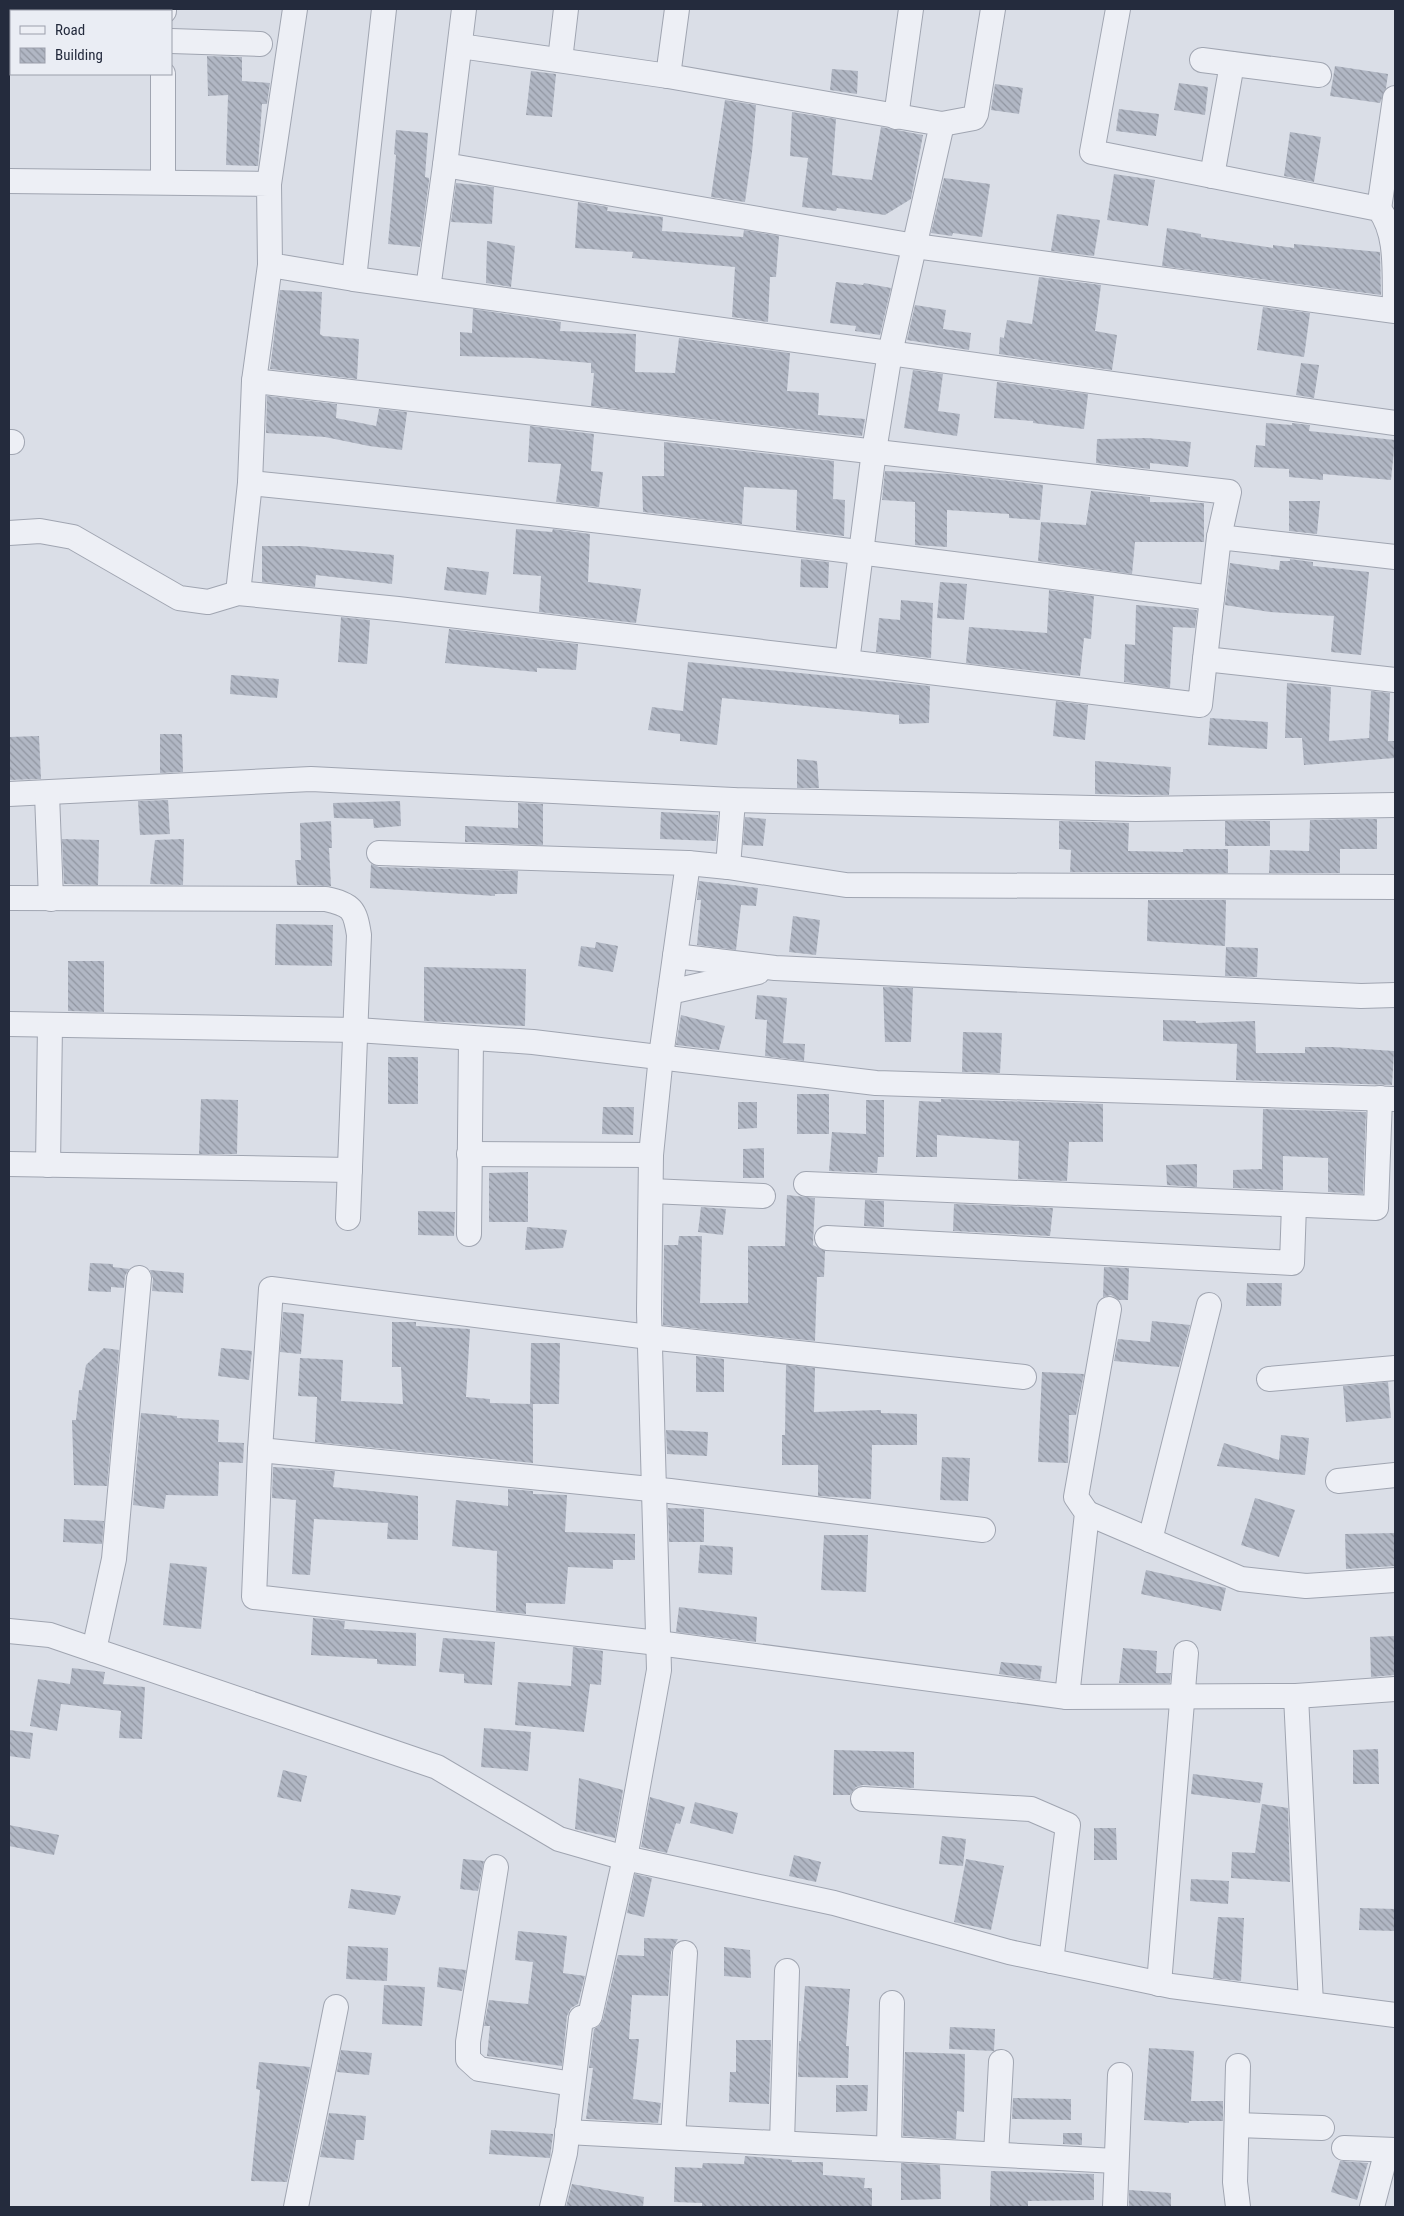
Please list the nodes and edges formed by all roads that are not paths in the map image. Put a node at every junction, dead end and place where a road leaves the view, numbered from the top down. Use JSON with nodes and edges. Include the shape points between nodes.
{"nodes":[{"id":1,"x":295,"y":9,"type":"edge"},
{"id":2,"x":384,"y":9,"type":"edge"},
{"id":3,"x":464,"y":9,"type":"edge"},
{"id":4,"x":566,"y":9,"type":"edge"},
{"id":5,"x":677,"y":9,"type":"edge"},
{"id":6,"x":912,"y":9,"type":"edge"},
{"id":7,"x":994,"y":9,"type":"edge"},
{"id":8,"x":1118,"y":9,"type":"edge"},
{"id":9,"x":172,"y":40,"type":"edge"},
{"id":10,"x":260,"y":44,"type":"dead end"},
{"id":11,"x":460,"y":46,"type":"junction"},
{"id":12,"x":560,"y":60,"type":"junction"},
{"id":13,"x":1202,"y":60,"type":"dead end"},
{"id":14,"x":1232,"y":64,"type":"junction"},
{"id":15,"x":163,"y":75,"type":"edge"},
{"id":16,"x":1319,"y":75,"type":"dead end"},
{"id":17,"x":668,"y":76,"type":"junction"},
{"id":18,"x":1395,"y":98,"type":"edge"},
{"id":19,"x":896,"y":117,"type":"junction"},
{"id":20,"x":942,"y":124,"type":"junction"},
{"id":21,"x":445,"y":165,"type":"junction"},
{"id":22,"x":1212,"y":176,"type":"junction"},
{"id":23,"x":9,"y":181,"type":"edge"},
{"id":24,"x":163,"y":182,"type":"junction"},
{"id":25,"x":269,"y":184,"type":"junction"},
{"id":26,"x":1379,"y":209,"type":"junction"},
{"id":27,"x":915,"y":246,"type":"junction"},
{"id":28,"x":270,"y":265,"type":"junction"},
{"id":29,"x":354,"y":279,"type":"junction"},
{"id":30,"x":428,"y":289,"type":"junction"},
{"id":31,"x":1395,"y":302,"type":"edge"},
{"id":32,"x":1395,"y":311,"type":"edge"},
{"id":33,"x":890,"y":353,"type":"junction"},
{"id":34,"x":254,"y":381,"type":"junction"},
{"id":35,"x":1395,"y":423,"type":"edge"},
{"id":36,"x":874,"y":451,"type":"junction"},
{"id":37,"x":250,"y":483,"type":"junction"},
{"id":38,"x":9,"y":533,"type":"edge"},
{"id":39,"x":1219,"y":537,"type":"junction"},
{"id":40,"x":861,"y":551,"type":"junction"},
{"id":41,"x":1395,"y":557,"type":"edge"},
{"id":42,"x":238,"y":593,"type":"junction"},
{"id":43,"x":1212,"y":598,"type":"junction"},
{"id":44,"x":1205,"y":659,"type":"junction"},
{"id":45,"x":847,"y":662,"type":"junction"},
{"id":46,"x":1395,"y":680,"type":"edge"},
{"id":47,"x":9,"y":794,"type":"edge"},
{"id":48,"x":47,"y":794,"type":"junction"},
{"id":49,"x":733,"y":800,"type":"junction"},
{"id":50,"x":1395,"y":805,"type":"edge"},
{"id":51,"x":378,"y":852,"type":"dead end"},
{"id":52,"x":688,"y":863,"type":"junction"},
{"id":53,"x":728,"y":867,"type":"junction"},
{"id":54,"x":1395,"y":887,"type":"edge"},
{"id":55,"x":9,"y":898,"type":"edge"},
{"id":56,"x":51,"y":899,"type":"junction"},
{"id":57,"x":675,"y":956,"type":"junction"},
{"id":58,"x":775,"y":968,"type":"junction"},
{"id":59,"x":670,"y":992,"type":"junction"},
{"id":60,"x":1395,"y":995,"type":"edge"},
{"id":61,"x":9,"y":1024,"type":"edge"},
{"id":62,"x":50,"y":1025,"type":"junction"},
{"id":63,"x":357,"y":1030,"type":"junction"},
{"id":64,"x":471,"y":1038,"type":"junction"},
{"id":65,"x":661,"y":1056,"type":"junction"},
{"id":66,"x":1388,"y":1098,"type":"edge"},
{"id":67,"x":469,"y":1154,"type":"junction"},
{"id":68,"x":651,"y":1155,"type":"junction"},
{"id":69,"x":9,"y":1164,"type":"edge"},
{"id":70,"x":48,"y":1165,"type":"junction"},
{"id":71,"x":350,"y":1170,"type":"junction"},
{"id":72,"x":806,"y":1184,"type":"dead end"},
{"id":73,"x":651,"y":1190,"type":"junction"},
{"id":74,"x":763,"y":1196,"type":"dead end"},
{"id":75,"x":1294,"y":1205,"type":"junction"},
{"id":76,"x":348,"y":1218,"type":"dead end"},
{"id":77,"x":469,"y":1234,"type":"dead end"},
{"id":78,"x":827,"y":1238,"type":"dead end"},
{"id":79,"x":139,"y":1278,"type":"dead end"},
{"id":80,"x":1209,"y":1305,"type":"dead end"},
{"id":81,"x":1109,"y":1309,"type":"dead end"},
{"id":82,"x":650,"y":1337,"type":"junction"},
{"id":83,"x":1395,"y":1368,"type":"edge"},
{"id":84,"x":1024,"y":1377,"type":"dead end"},
{"id":85,"x":1269,"y":1379,"type":"dead end"},
{"id":86,"x":260,"y":1450,"type":"junction"},
{"id":87,"x":1395,"y":1475,"type":"edge"},
{"id":88,"x":1338,"y":1481,"type":"dead end"},
{"id":89,"x":652,"y":1490,"type":"junction"},
{"id":90,"x":1087,"y":1513,"type":"junction"},
{"id":91,"x":983,"y":1530,"type":"dead end"},
{"id":92,"x":1150,"y":1540,"type":"junction"},
{"id":93,"x":1395,"y":1580,"type":"edge"},
{"id":94,"x":9,"y":1631,"type":"edge"},
{"id":95,"x":658,"y":1643,"type":"junction"},
{"id":96,"x":94,"y":1650,"type":"junction"},
{"id":97,"x":1186,"y":1653,"type":"dead end"},
{"id":98,"x":1395,"y":1689,"type":"edge"},
{"id":99,"x":1296,"y":1696,"type":"junction"},
{"id":100,"x":1067,"y":1697,"type":"junction"},
{"id":101,"x":1183,"y":1697,"type":"junction"},
{"id":102,"x":863,"y":1799,"type":"dead end"},
{"id":103,"x":625,"y":1858,"type":"junction"},
{"id":104,"x":496,"y":1867,"type":"dead end"},
{"id":105,"x":685,"y":1952,"type":"dead end"},
{"id":106,"x":1051,"y":1961,"type":"junction"},
{"id":107,"x":787,"y":1971,"type":"dead end"},
{"id":108,"x":1159,"y":1984,"type":"junction"},
{"id":109,"x":892,"y":2003,"type":"dead end"},
{"id":110,"x":1311,"y":2004,"type":"junction"},
{"id":111,"x":336,"y":2007,"type":"dead end"},
{"id":112,"x":1395,"y":2015,"type":"edge"},
{"id":113,"x":1001,"y":2062,"type":"dead end"},
{"id":114,"x":1238,"y":2066,"type":"dead end"},
{"id":115,"x":1120,"y":2075,"type":"dead end"},
{"id":116,"x":573,"y":2084,"type":"junction"},
{"id":117,"x":1237,"y":2125,"type":"junction"},
{"id":118,"x":1322,"y":2128,"type":"dead end"},
{"id":119,"x":567,"y":2132,"type":"junction"},
{"id":120,"x":673,"y":2137,"type":"junction"},
{"id":121,"x":782,"y":2143,"type":"junction"},
{"id":122,"x":1344,"y":2148,"type":"dead end"},
{"id":123,"x":889,"y":2149,"type":"junction"},
{"id":124,"x":1391,"y":2150,"type":"edge"},
{"id":125,"x":996,"y":2154,"type":"junction"},
{"id":126,"x":1116,"y":2161,"type":"junction"},
{"id":127,"x":296,"y":2207,"type":"edge"},
{"id":128,"x":552,"y":2207,"type":"edge"},
{"id":129,"x":1115,"y":2207,"type":"edge"},
{"id":130,"x":1238,"y":2207,"type":"edge"},
{"id":131,"x":1372,"y":2207,"type":"edge"}],
"edges":[{"from":1,"to":25,"type":"street"},
{"from":2,"to":29,"type":"street"},
{"from":3,"to":11,"type":"street"},
{"from":4,"to":12,"type":"street"},
{"from":5,"to":17,"type":"street"},
{"from":6,"to":19,"type":"street"},
{"from":7,"to":20,"type":"street","via":[[976,114],[970,119]]},
{"from":8,"to":22,"type":"street","via":[[1092,152]]},
{"from":9,"to":10,"type":"street"},
{"from":11,"to":12,"type":"street"},
{"from":11,"to":21,"type":"street"},
{"from":12,"to":17,"type":"street"},
{"from":13,"to":14,"type":"street"},
{"from":14,"to":16,"type":"street"},
{"from":14,"to":22,"type":"street"},
{"from":15,"to":24,"type":"street"},
{"from":17,"to":19,"type":"street"},
{"from":18,"to":26,"type":"street"},
{"from":19,"to":20,"type":"street"},
{"from":20,"to":27,"type":"street"},
{"from":21,"to":27,"type":"street"},
{"from":21,"to":30,"type":"street"},
{"from":22,"to":26,"type":"street"},
{"from":23,"to":24,"type":"street"},
{"from":24,"to":25,"type":"street"},
{"from":25,"to":28,"type":"street"},
{"from":26,"to":31,"type":"street","via":[[1388,220],[1392,238]]},
{"from":27,"to":32,"type":"street"},
{"from":27,"to":33,"type":"street"},
{"from":28,"to":29,"type":"street"},
{"from":28,"to":34,"type":"street"},
{"from":29,"to":30,"type":"street"},
{"from":30,"to":33,"type":"street"},
{"from":33,"to":35,"type":"street"},
{"from":33,"to":36,"type":"street"},
{"from":34,"to":36,"type":"street"},
{"from":34,"to":37,"type":"street"},
{"from":36,"to":39,"type":"street","via":[[1230,492]]},
{"from":36,"to":40,"type":"street"},
{"from":37,"to":40,"type":"street"},
{"from":37,"to":42,"type":"street"},
{"from":38,"to":42,"type":"street","via":[[40,531],[73,537],[179,598],[208,602]]},
{"from":39,"to":41,"type":"street"},
{"from":39,"to":43,"type":"street"},
{"from":40,"to":43,"type":"street"},
{"from":40,"to":45,"type":"street"},
{"from":42,"to":45,"type":"street"},
{"from":43,"to":44,"type":"street"},
{"from":44,"to":45,"type":"street","via":[[1200,705]]},
{"from":44,"to":46,"type":"street"},
{"from":47,"to":48,"type":"street"},
{"from":48,"to":49,"type":"street","via":[[311,779]]},
{"from":48,"to":56,"type":"street"},
{"from":49,"to":50,"type":"street","via":[[1136,808]]},
{"from":49,"to":53,"type":"street"},
{"from":51,"to":52,"type":"street"},
{"from":52,"to":53,"type":"street"},
{"from":52,"to":57,"type":"street"},
{"from":53,"to":54,"type":"street","via":[[846,885]]},
{"from":55,"to":56,"type":"street"},
{"from":56,"to":63,"type":"street","via":[[326,899],[345,903],[356,915],[359,935]]},
{"from":57,"to":58,"type":"street"},
{"from":57,"to":59,"type":"street"},
{"from":58,"to":59,"type":"street"},
{"from":58,"to":60,"type":"street"},
{"from":59,"to":65,"type":"street"},
{"from":61,"to":62,"type":"street"},
{"from":62,"to":63,"type":"street"},
{"from":62,"to":70,"type":"street"},
{"from":63,"to":64,"type":"street"},
{"from":63,"to":71,"type":"street"},
{"from":64,"to":65,"type":"street"},
{"from":64,"to":67,"type":"street"},
{"from":65,"to":66,"type":"street","via":[[876,1082]]},
{"from":65,"to":68,"type":"street"},
{"from":66,"to":75,"type":"street","via":[[1376,1208]]},
{"from":67,"to":68,"type":"street"},
{"from":67,"to":77,"type":"street"},
{"from":68,"to":73,"type":"street"},
{"from":69,"to":70,"type":"street"},
{"from":70,"to":71,"type":"street"},
{"from":71,"to":76,"type":"street"},
{"from":72,"to":75,"type":"street"},
{"from":73,"to":74,"type":"street"},
{"from":73,"to":82,"type":"street"},
{"from":75,"to":78,"type":"street","via":[[1292,1263]]},
{"from":79,"to":96,"type":"street","via":[[114,1559]]},
{"from":80,"to":92,"type":"street"},
{"from":81,"to":90,"type":"street","via":[[1076,1497]]},
{"from":82,"to":84,"type":"street"},
{"from":82,"to":86,"type":"street","via":[[271,1289]]},
{"from":82,"to":89,"type":"street"},
{"from":83,"to":85,"type":"street"},
{"from":86,"to":89,"type":"street"},
{"from":86,"to":95,"type":"street","via":[[254,1598]]},
{"from":87,"to":88,"type":"street"},
{"from":89,"to":91,"type":"street"},
{"from":89,"to":95,"type":"street"},
{"from":90,"to":92,"type":"street"},
{"from":90,"to":100,"type":"street"},
{"from":92,"to":93,"type":"street","via":[[1241,1579],[1306,1586]]},
{"from":94,"to":96,"type":"street","via":[[50,1635]]},
{"from":95,"to":100,"type":"street"},
{"from":95,"to":103,"type":"street","via":[[659,1670]]},
{"from":96,"to":103,"type":"street","via":[[437,1767],[559,1839]]},
{"from":97,"to":101,"type":"street"},
{"from":98,"to":99,"type":"street"},
{"from":99,"to":101,"type":"street"},
{"from":99,"to":110,"type":"street"},
{"from":100,"to":101,"type":"street"},
{"from":101,"to":108,"type":"street"},
{"from":102,"to":106,"type":"street","via":[[1031,1809],[1068,1826]]},
{"from":103,"to":106,"type":"street","via":[[834,1903]]},
{"from":103,"to":116,"type":"street","via":[[590,2016],[581,2018]]},
{"from":104,"to":116,"type":"street","via":[[468,2059],[479,2069]]},
{"from":105,"to":120,"type":"street"},
{"from":106,"to":108,"type":"street"},
{"from":107,"to":121,"type":"street"},
{"from":108,"to":110,"type":"street"},
{"from":109,"to":123,"type":"street"},
{"from":110,"to":112,"type":"street"},
{"from":111,"to":127,"type":"street"},
{"from":113,"to":125,"type":"street"},
{"from":114,"to":117,"type":"street"},
{"from":115,"to":126,"type":"street"},
{"from":116,"to":119,"type":"street"},
{"from":117,"to":118,"type":"street"},
{"from":117,"to":130,"type":"street","via":[[1235,2182]]},
{"from":119,"to":120,"type":"street"},
{"from":119,"to":128,"type":"street"},
{"from":120,"to":121,"type":"street"},
{"from":121,"to":123,"type":"street"},
{"from":122,"to":124,"type":"street"},
{"from":123,"to":125,"type":"street"},
{"from":124,"to":131,"type":"street"},
{"from":125,"to":126,"type":"street"},
{"from":126,"to":129,"type":"street"}]}
